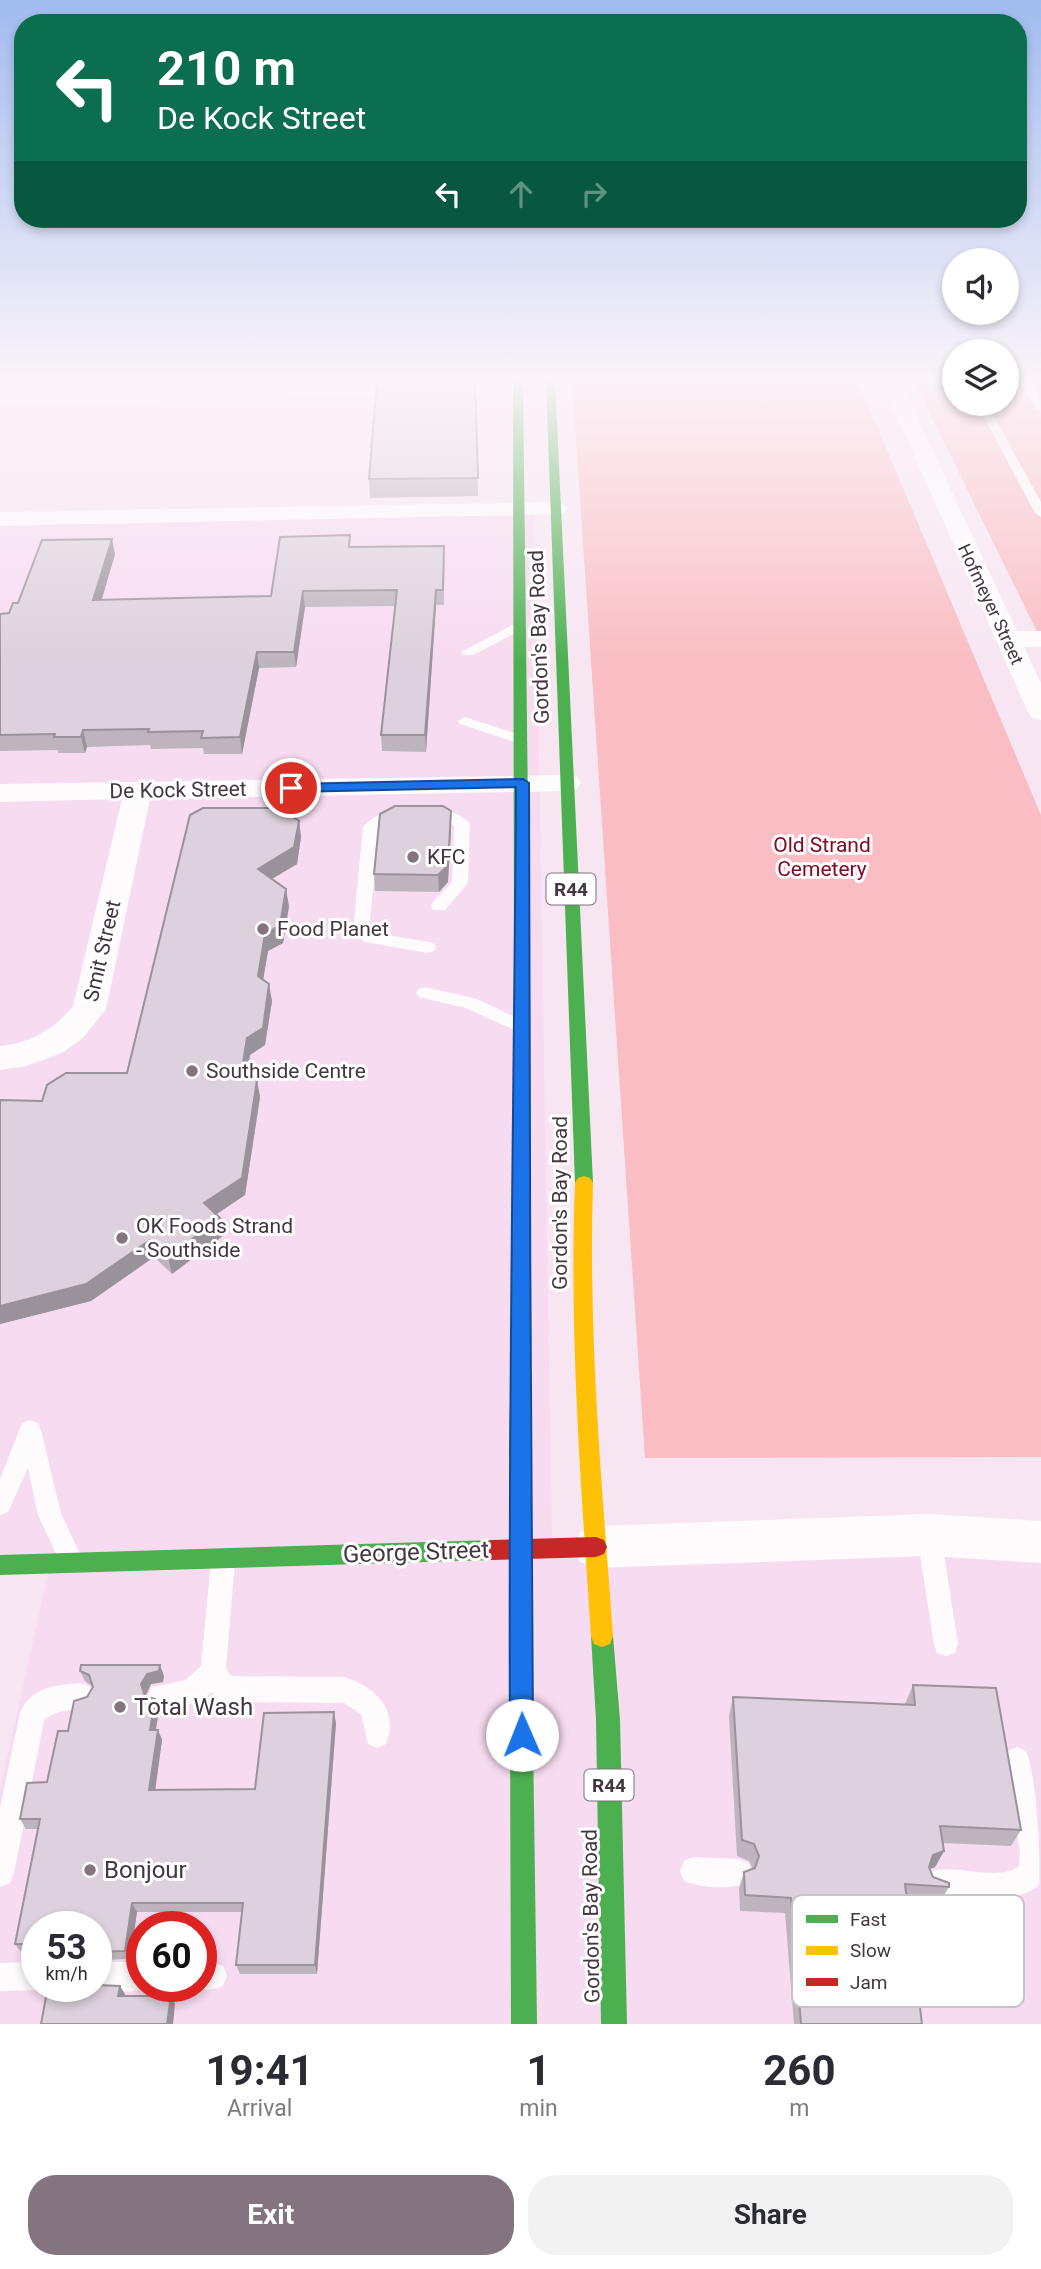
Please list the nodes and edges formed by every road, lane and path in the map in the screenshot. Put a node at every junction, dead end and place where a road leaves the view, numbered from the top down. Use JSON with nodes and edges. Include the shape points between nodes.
{"nodes":[{"id":1,"x":519,"y":475,"type":"edge"},
{"id":2,"x":554,"y":475,"type":"edge"},
{"id":3,"x":933,"y":475,"type":"edge"},
{"id":4,"x":1022,"y":475,"type":"edge"},
{"id":5,"x":556,"y":509,"type":"junction"},
{"id":6,"x":1039,"y":509,"type":"edge"},
{"id":7,"x":519,"y":510,"type":"junction"},
{"id":8,"x":0,"y":519,"type":"edge"},
{"id":9,"x":520,"y":625,"type":"junction"},
{"id":10,"x":1041,"y":639,"type":"edge"},
{"id":11,"x":1011,"y":648,"type":"junction"},
{"id":12,"x":468,"y":652,"type":"dead end"},
{"id":13,"x":1041,"y":657,"type":"edge"},
{"id":14,"x":1041,"y":712,"type":"edge"},
{"id":15,"x":465,"y":721,"type":"dead end"},
{"id":16,"x":521,"y":740,"type":"junction"},
{"id":17,"x":523,"y":783,"type":"junction"},
{"id":18,"x":566,"y":783,"type":"junction"},
{"id":19,"x":138,"y":790,"type":"junction"},
{"id":20,"x":0,"y":793,"type":"edge"},
{"id":21,"x":439,"y":906,"type":"dead end"},
{"id":22,"x":428,"y":947,"type":"dead end"},
{"id":23,"x":425,"y":993,"type":"dead end"},
{"id":24,"x":521,"y":1027,"type":"junction"},
{"id":25,"x":0,"y":1058,"type":"edge"},
{"id":26,"x":0,"y":1504,"type":"edge"},
{"id":27,"x":929,"y":1535,"type":"junction"},
{"id":28,"x":1041,"y":1542,"type":"edge"},
{"id":29,"x":596,"y":1547,"type":"junction"},
{"id":30,"x":520,"y":1549,"type":"junction"},
{"id":31,"x":223,"y":1558,"type":"junction"},
{"id":32,"x":72,"y":1563,"type":"junction"},
{"id":33,"x":0,"y":1565,"type":"edge"},
{"id":34,"x":946,"y":1644,"type":"dead end"},
{"id":35,"x":214,"y":1670,"type":"junction"},
{"id":36,"x":82,"y":1696,"type":"edge"},
{"id":37,"x":161,"y":1696,"type":"dead end"},
{"id":38,"x":377,"y":1735,"type":"dead end"},
{"id":39,"x":1017,"y":1760,"type":"dead end"},
{"id":40,"x":694,"y":1871,"type":"dead end"},
{"id":41,"x":0,"y":1873,"type":"edge"},
{"id":42,"x":738,"y":1873,"type":"dead end"},
{"id":43,"x":937,"y":1882,"type":"edge"},
{"id":44,"x":21,"y":1976,"type":"edge"},
{"id":45,"x":0,"y":1977,"type":"edge"},
{"id":46,"x":524,"y":2024,"type":"edge"},
{"id":47,"x":614,"y":2024,"type":"edge"}],
"edges":[{"from":1,"to":7,"type":"main road","name":"Gordon's Bay Road","number":"R44"},
{"from":2,"to":5,"type":"main road","name":"Gordon's Bay Road","number":"R44"},
{"from":3,"to":11,"type":"street","name":"Hofmeyer Street"},
{"from":4,"to":6,"type":"lane"},
{"from":5,"to":7,"type":"street"},
{"from":5,"to":18,"type":"main road","name":"Gordon's Bay Road","number":"R44"},
{"from":7,"to":8,"type":"street"},
{"from":7,"to":9,"type":"main road","name":"Gordon's Bay Road","number":"R44"},
{"from":9,"to":12,"type":"lane"},
{"from":9,"to":16,"type":"main road","name":"Gordon's Bay Road","number":"R44"},
{"from":10,"to":11,"type":"street"},
{"from":11,"to":13,"type":"street"},
{"from":11,"to":14,"type":"street","name":"Hofmeyer Street"},
{"from":15,"to":16,"type":"lane"},
{"from":16,"to":17,"type":"main road","name":"Gordon's Bay Road","number":"R44"},
{"from":17,"to":18,"type":"street","name":"De Kock Street"},
{"from":17,"to":19,"type":"street","name":"De Kock Street"},
{"from":17,"to":24,"type":"main road","name":"Gordon's Bay Road","number":"R44"},
{"from":18,"to":29,"type":"main road","name":"Gordon's Bay Road","number":"R44","via":[[585,1200],[581,1270],[586,1410]]},
{"from":19,"to":20,"type":"street","name":"De Kock Street"},
{"from":19,"to":25,"type":"street","name":"Smit Street","via":[[89,1010],[66,1036],[31,1053]]},
{"from":21,"to":22,"type":"lane","via":[[460,884],[462,824],[437,812],[398,813],[376,822],[371,827],[361,931],[372,938]]},
{"from":23,"to":24,"type":"lane","via":[[471,1003]]},
{"from":24,"to":30,"type":"main road","name":"Gordon's Bay Road","number":"R44"},
{"from":26,"to":32,"type":"lane","via":[[30,1430],[50,1515]]},
{"from":27,"to":28,"type":"street","name":"George Street"},
{"from":27,"to":29,"type":"street","name":"George Street"},
{"from":27,"to":34,"type":"lane"},
{"from":29,"to":30,"type":"main road","name":"George Street"},
{"from":29,"to":47,"type":"main road","name":"Gordon's Bay Road","number":"R44","via":[[608,1720]]},
{"from":30,"to":31,"type":"main road","name":"George Street"},
{"from":30,"to":46,"type":"main road","name":"Gordon's Bay Road","number":"R44"},
{"from":31,"to":32,"type":"main road","name":"George Street"},
{"from":31,"to":35,"type":"lane"},
{"from":32,"to":33,"type":"main road","name":"George Street"},
{"from":35,"to":37,"type":"lane","via":[[192,1692]]},
{"from":35,"to":38,"type":"lane","via":[[224,1689],[359,1694],[377,1718]]},
{"from":36,"to":41,"type":"lane","via":[[51,1698],[33,1713]]},
{"from":39,"to":43,"type":"lane","via":[[1034,1851],[1029,1876],[1007,1885]]},
{"from":40,"to":42,"type":"lane"},
{"from":44,"to":45,"type":"lane"}]}
